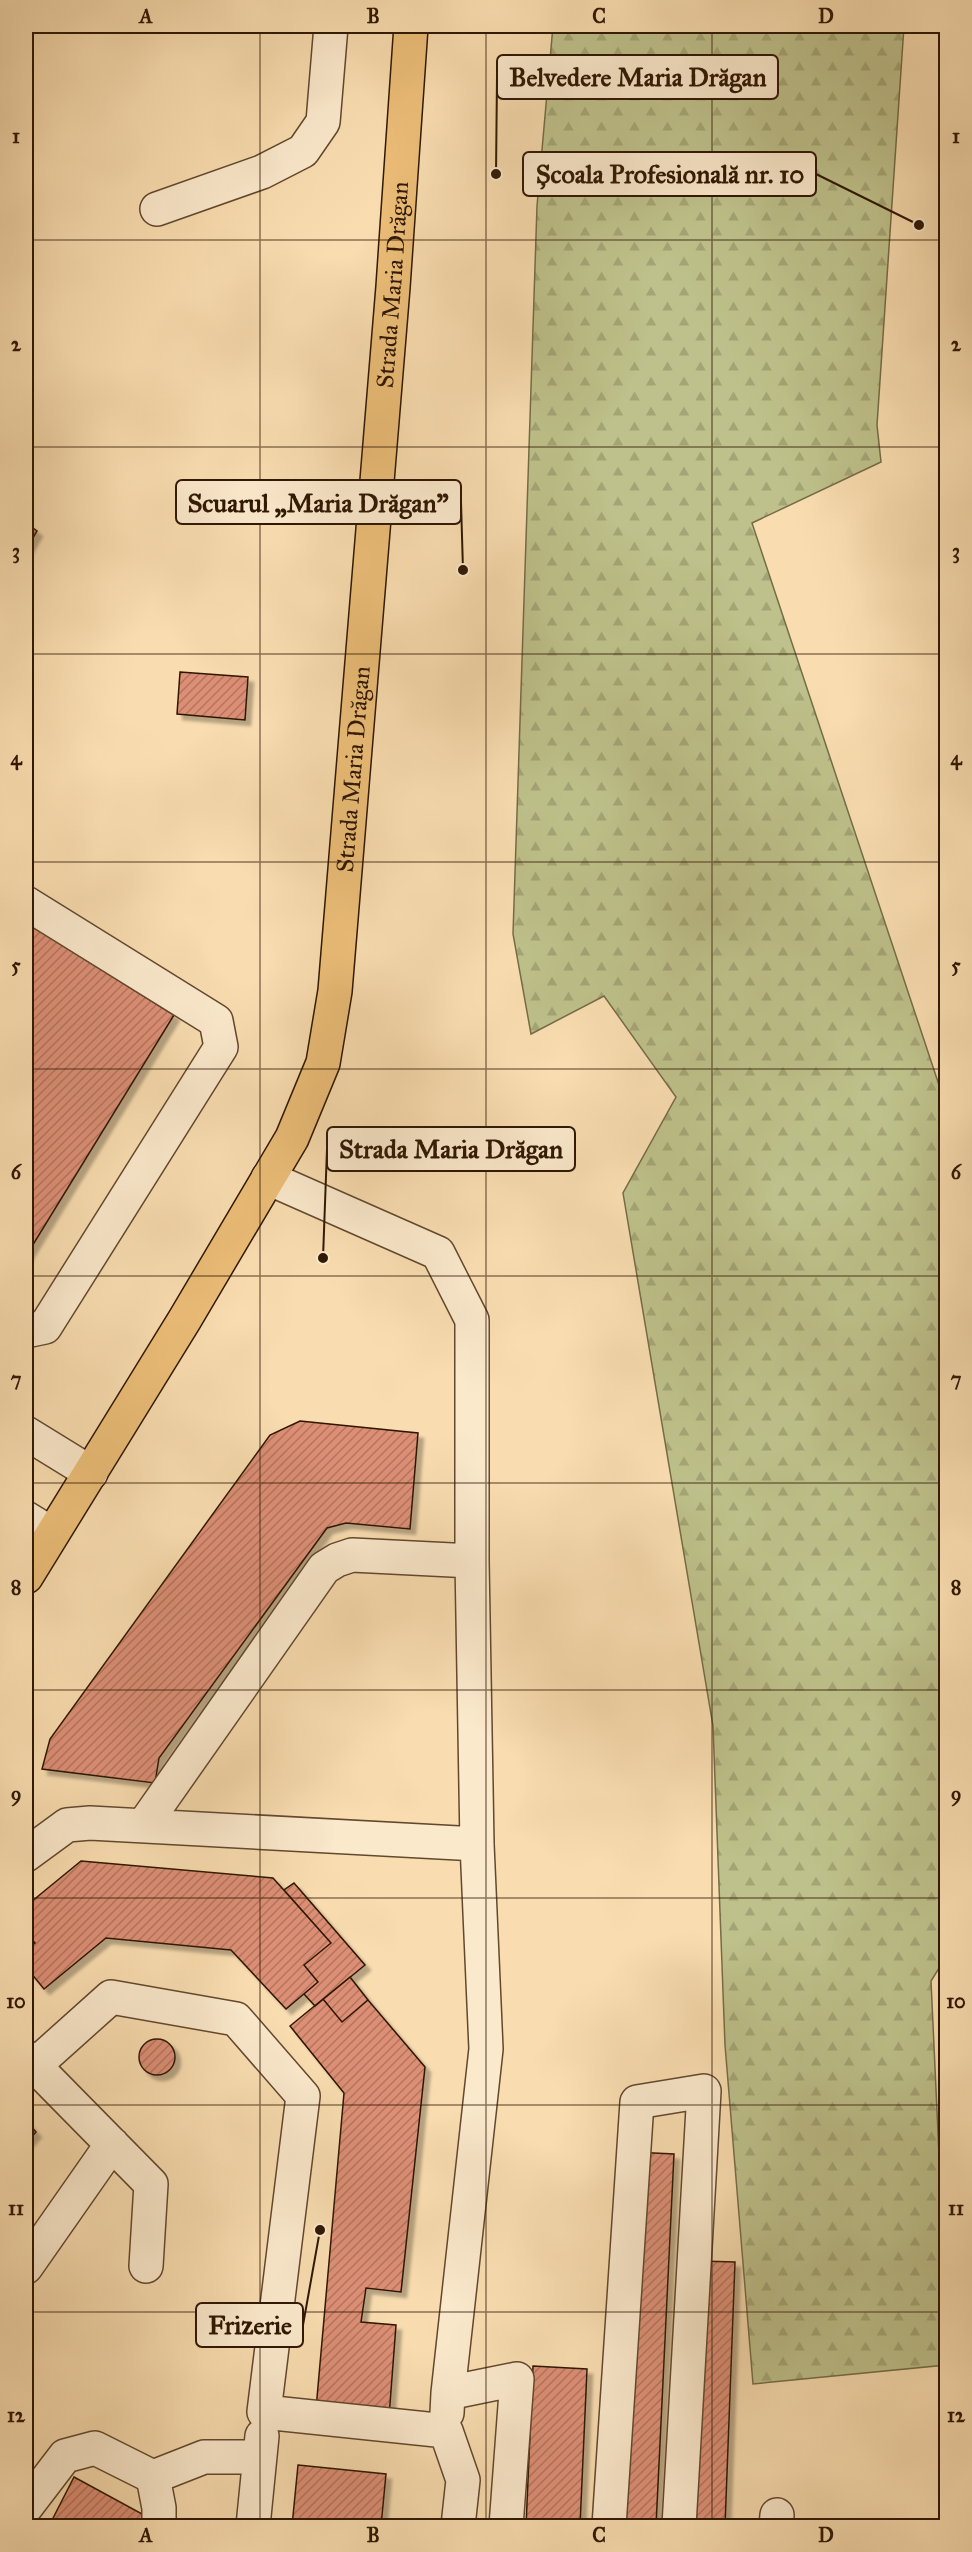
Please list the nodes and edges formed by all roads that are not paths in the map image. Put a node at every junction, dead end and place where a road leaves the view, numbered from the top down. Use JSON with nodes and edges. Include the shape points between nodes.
{"nodes":[{"id":1,"x":332,"y":26,"type":"edge"},
{"id":2,"x":411,"y":26,"type":"edge"},
{"id":3,"x":157,"y":209,"type":"dead end"},
{"id":4,"x":26,"y":903,"type":"edge"},
{"id":5,"x":268,"y":1178,"type":"junction"},
{"id":6,"x":26,"y":1331,"type":"edge"},
{"id":7,"x":26,"y":1432,"type":"edge"},
{"id":8,"x":90,"y":1473,"type":"junction"},
{"id":9,"x":39,"y":1526,"type":"edge"},
{"id":10,"x":472,"y":1561,"type":"junction"},
{"id":11,"x":26,"y":1577,"type":"edge"},
{"id":12,"x":143,"y":1826,"type":"junction"},
{"id":13,"x":477,"y":1844,"type":"junction"},
{"id":14,"x":26,"y":1855,"type":"edge"},
{"id":15,"x":30,"y":2061,"type":"edge"},
{"id":16,"x":112,"y":2144,"type":"junction"},
{"id":17,"x":146,"y":2266,"type":"dead end"},
{"id":18,"x":26,"y":2267,"type":"edge"},
{"id":19,"x":448,"y":2393,"type":"junction"},
{"id":20,"x":264,"y":2412,"type":"junction"},
{"id":21,"x":446,"y":2431,"type":"junction"},
{"id":22,"x":260,"y":2457,"type":"junction"},
{"id":23,"x":153,"y":2477,"type":"junction"},
{"id":24,"x":26,"y":2507,"type":"edge"},
{"id":25,"x":159,"y":2526,"type":"edge"},
{"id":26,"x":254,"y":2526,"type":"edge"},
{"id":27,"x":458,"y":2526,"type":"edge"},
{"id":28,"x":506,"y":2526,"type":"edge"},
{"id":29,"x":609,"y":2526,"type":"edge"},
{"id":30,"x":679,"y":2526,"type":"edge"}],
"edges":[{"from":1,"to":3,"type":"lane","via":[[323,123],[303,151],[262,172]]},
{"from":2,"to":5,"type":"main road","name":"Strada Maria Drăgan","via":[[334,991],[322,1063],[292,1138]]},
{"from":4,"to":6,"type":"lane","via":[[216,1021],[221,1047],[45,1326]]},
{"from":5,"to":8,"type":"main road","name":"Strada Maria Drăgan"},
{"from":5,"to":10,"type":"lane","via":[[438,1253],[472,1320]]},
{"from":7,"to":8,"type":"lane"},
{"from":8,"to":9,"type":"main road","name":"Strada Maria Drăgan"},
{"from":9,"to":11,"type":"main road","name":"Strada Maria Drăgan"},
{"from":10,"to":12,"type":"lane","via":[[352,1555],[324,1568]]},
{"from":10,"to":13,"type":"lane"},
{"from":12,"to":13,"type":"lane"},
{"from":12,"to":14,"type":"lane","via":[[67,1825]]},
{"from":13,"to":19,"type":"lane","via":[[486,2049]]},
{"from":15,"to":16,"type":"lane"},
{"from":15,"to":20,"type":"lane","via":[[111,1997],[236,2019],[303,2096]]},
{"from":16,"to":17,"type":"lane","via":[[151,2184]]},
{"from":16,"to":18,"type":"lane"},
{"from":19,"to":21,"type":"lane"},
{"from":19,"to":28,"type":"lane","via":[[517,2379]]},
{"from":20,"to":21,"type":"lane"},
{"from":20,"to":22,"type":"lane"},
{"from":21,"to":27,"type":"lane","via":[[463,2480]]},
{"from":22,"to":23,"type":"lane","via":[[204,2457]]},
{"from":22,"to":26,"type":"lane"},
{"from":23,"to":24,"type":"lane","via":[[95,2448],[65,2456]]},
{"from":23,"to":25,"type":"lane"},
{"from":29,"to":30,"type":"lane","via":[[637,2102],[704,2091]]}]}
